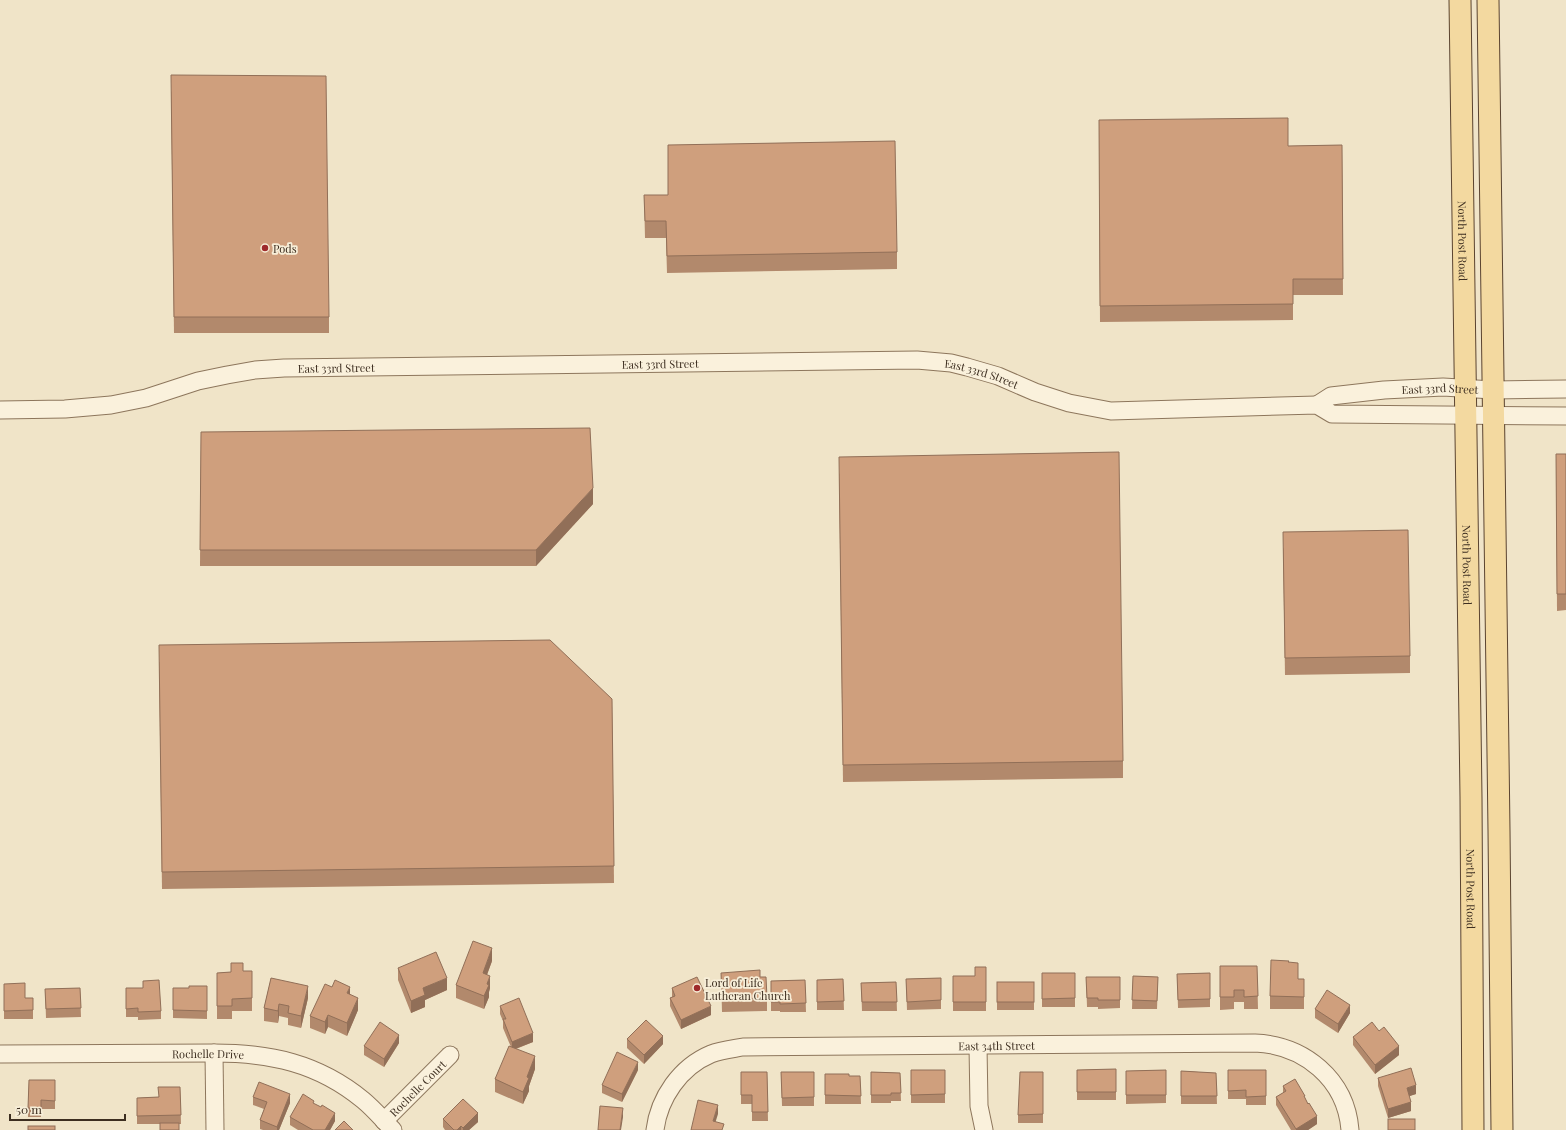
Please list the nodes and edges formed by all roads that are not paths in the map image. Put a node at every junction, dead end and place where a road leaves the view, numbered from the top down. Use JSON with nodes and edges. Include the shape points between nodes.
{"nodes":[{"id":1,"x":1460,"y":0,"type":"edge"},
{"id":2,"x":1488,"y":0,"type":"edge"},
{"id":3,"x":1464,"y":388,"type":"junction"},
{"id":4,"x":1566,"y":389,"type":"edge"},
{"id":5,"x":1493,"y":390,"type":"junction"},
{"id":6,"x":1316,"y":405,"type":"junction"},
{"id":7,"x":0,"y":410,"type":"edge"},
{"id":8,"x":1465,"y":416,"type":"junction"},
{"id":9,"x":1493,"y":416,"type":"junction"},
{"id":10,"x":1566,"y":416,"type":"edge"},
{"id":11,"x":978,"y":1046,"type":"junction"},
{"id":12,"x":214,"y":1052,"type":"junction"},
{"id":13,"x":0,"y":1054,"type":"edge"},
{"id":14,"x":450,"y":1055,"type":"dead end"},
{"id":15,"x":389,"y":1126,"type":"edge"},
{"id":16,"x":214,"y":1130,"type":"edge"},
{"id":17,"x":654,"y":1130,"type":"edge"},
{"id":18,"x":984,"y":1130,"type":"edge"},
{"id":19,"x":1350,"y":1130,"type":"edge"},
{"id":20,"x":1473,"y":1130,"type":"edge"},
{"id":21,"x":1502,"y":1130,"type":"edge"}],
"edges":[{"from":1,"to":3,"type":"main road","name":"North Post Road"},
{"from":2,"to":5,"type":"main road"},
{"from":3,"to":5,"type":"street","name":"East 33rd Street"},
{"from":3,"to":6,"type":"street","name":"East 33rd Street","via":[[1384,390],[1331,396]]},
{"from":3,"to":8,"type":"main road","name":"North Post Road"},
{"from":4,"to":5,"type":"street","name":"East 33rd Street"},
{"from":5,"to":9,"type":"main road"},
{"from":6,"to":7,"type":"street","name":"East 33rd Street","via":[[1111,411],[1069,403],[967,367],[929,360],[905,360],[284,368],[226,374],[146,398],[111,405]]},
{"from":6,"to":8,"type":"street","name":"East 33rd Street","via":[[1332,414]]},
{"from":8,"to":9,"type":"street","name":"East 33rd Street"},
{"from":8,"to":20,"type":"main road","name":"North Post Road"},
{"from":9,"to":10,"type":"street","name":"East 33rd Street"},
{"from":9,"to":21,"type":"main road"},
{"from":11,"to":17,"type":"street","name":"East 34th Street","via":[[744,1047],[723,1050],[697,1061],[676,1080],[660,1107]]},
{"from":11,"to":18,"type":"street","via":[[979,1106]]},
{"from":11,"to":19,"type":"street","name":"East 34th Street","via":[[1262,1044],[1290,1050],[1321,1069],[1338,1092],[1347,1112]]},
{"from":12,"to":13,"type":"street","name":"Rochelle Drive"},
{"from":12,"to":15,"type":"street","name":"Rochelle Drive","via":[[272,1057],[313,1070],[361,1099]]},
{"from":12,"to":16,"type":"street"},
{"from":14,"to":15,"type":"street","name":"Rochelle Court"}]}
